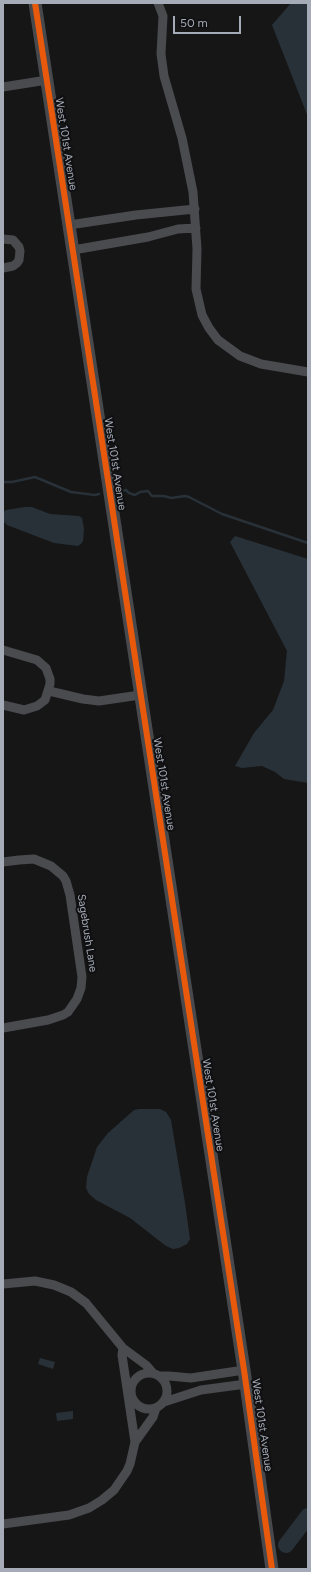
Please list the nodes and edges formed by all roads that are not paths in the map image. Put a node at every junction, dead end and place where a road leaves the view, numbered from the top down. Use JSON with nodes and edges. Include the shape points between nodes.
{"nodes":[{"id":1,"x":35,"y":3,"type":"edge"},
{"id":2,"x":158,"y":3,"type":"edge"},
{"id":3,"x":47,"y":80,"type":"junction"},
{"id":4,"x":3,"y":87,"type":"edge"},
{"id":5,"x":195,"y":209,"type":"junction"},
{"id":6,"x":69,"y":225,"type":"junction"},
{"id":7,"x":196,"y":228,"type":"junction"},
{"id":8,"x":3,"y":239,"type":"edge"},
{"id":9,"x":72,"y":250,"type":"junction"},
{"id":10,"x":3,"y":268,"type":"edge"},
{"id":11,"x":308,"y":372,"type":"edge"},
{"id":12,"x":3,"y":650,"type":"edge"},
{"id":13,"x":49,"y":690,"type":"junction"},
{"id":14,"x":140,"y":695,"type":"junction"},
{"id":15,"x":3,"y":705,"type":"edge"},
{"id":16,"x":3,"y":862,"type":"edge"},
{"id":17,"x":3,"y":1028,"type":"edge"},
{"id":18,"x":3,"y":1284,"type":"edge"},
{"id":19,"x":123,"y":1348,"type":"junction"},
{"id":20,"x":244,"y":1370,"type":"junction"},
{"id":21,"x":157,"y":1375,"type":"junction"},
{"id":22,"x":246,"y":1384,"type":"junction"},
{"id":23,"x":129,"y":1391,"type":"junction"},
{"id":24,"x":164,"y":1402,"type":"junction"},
{"id":25,"x":156,"y":1408,"type":"junction"},
{"id":26,"x":135,"y":1442,"type":"junction"},
{"id":27,"x":3,"y":1524,"type":"edge"},
{"id":28,"x":272,"y":1569,"type":"edge"}],
"edges":[{"from":1,"to":3,"type":"street","name":"West 101st Avenue"},
{"from":2,"to":5,"type":"street","via":[[163,16],[161,54],[164,76],[186,155]]},
{"from":3,"to":4,"type":"street"},
{"from":3,"to":6,"type":"street","name":"West 101st Avenue"},
{"from":5,"to":6,"type":"street"},
{"from":5,"to":7,"type":"street"},
{"from":6,"to":9,"type":"street","name":"West 101st Avenue"},
{"from":7,"to":9,"type":"street","via":[[178,228],[148,237]]},
{"from":7,"to":11,"type":"street","via":[[196,295],[202,315],[213,334],[229,349],[246,359]]},
{"from":8,"to":10,"type":"street","via":[[14,240],[20,250],[17,263]]},
{"from":9,"to":14,"type":"street","name":"West 101st Avenue"},
{"from":12,"to":13,"type":"street","via":[[32,657],[41,663],[48,673]]},
{"from":13,"to":14,"type":"street","via":[[99,701]]},
{"from":13,"to":15,"type":"street","via":[[45,700],[37,706],[24,710]]},
{"from":14,"to":20,"type":"street","name":"West 101st Avenue"},
{"from":16,"to":17,"type":"street","name":"Sagebrush Lane","via":[[34,859],[51,866],[63,876],[68,887],[82,977],[81,988],[73,1005],[63,1016]]},
{"from":18,"to":19,"type":"street","via":[[35,1281],[72,1292],[86,1303]]},
{"from":19,"to":21,"type":"street"},
{"from":19,"to":23,"type":"street"},
{"from":20,"to":21,"type":"street","via":[[191,1378]]},
{"from":20,"to":22,"type":"street","name":"West 101st Avenue"},
{"from":21,"to":23,"type":"street","via":[[145,1373],[138,1376]]},
{"from":21,"to":24,"type":"street","via":[[166,1384],[168,1393]]},
{"from":22,"to":24,"type":"street","via":[[201,1390]]},
{"from":22,"to":28,"type":"street","name":"West 101st Avenue"},
{"from":23,"to":25,"type":"street","via":[[134,1402],[140,1407]]},
{"from":23,"to":26,"type":"street"},
{"from":24,"to":25,"type":"street"},
{"from":25,"to":26,"type":"street","via":[[153,1417]]},
{"from":26,"to":27,"type":"street","via":[[127,1471],[114,1490],[102,1500],[69,1515]]}]}
